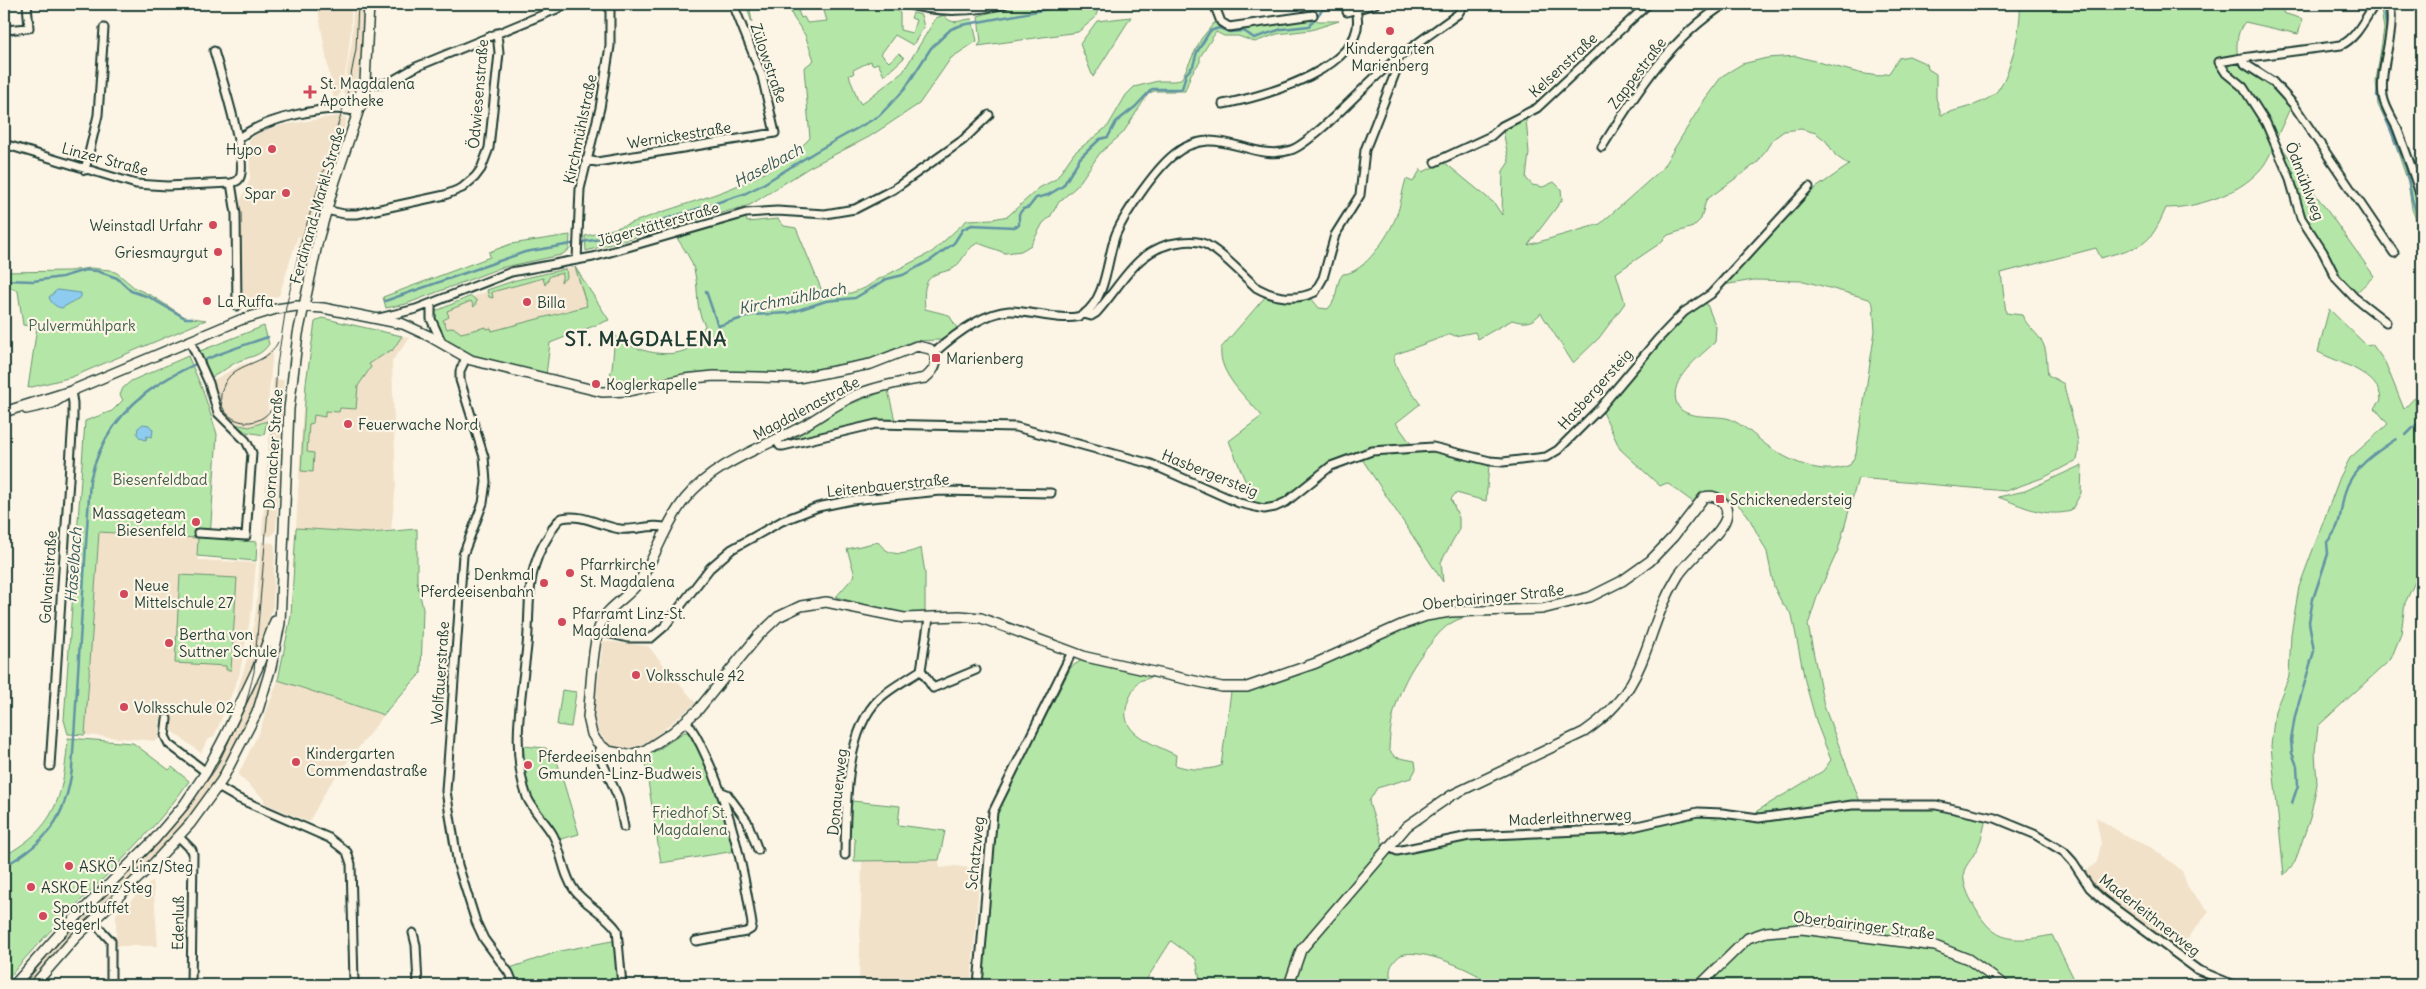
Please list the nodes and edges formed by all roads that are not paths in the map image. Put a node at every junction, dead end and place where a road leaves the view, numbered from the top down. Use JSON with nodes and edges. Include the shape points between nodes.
{"nodes":[{"id":1,"x":27,"y":4,"type":"edge"},
{"id":2,"x":369,"y":4,"type":"edge"},
{"id":3,"x":569,"y":4,"type":"edge"},
{"id":4,"x":610,"y":4,"type":"edge"},
{"id":5,"x":733,"y":4,"type":"edge"},
{"id":6,"x":906,"y":4,"type":"edge"},
{"id":7,"x":1005,"y":4,"type":"edge"},
{"id":8,"x":1214,"y":4,"type":"edge"},
{"id":9,"x":1375,"y":4,"type":"edge"},
{"id":10,"x":1464,"y":4,"type":"edge"},
{"id":11,"x":1648,"y":4,"type":"edge"},
{"id":12,"x":1725,"y":4,"type":"edge"},
{"id":13,"x":2375,"y":4,"type":"edge"},
{"id":14,"x":2390,"y":4,"type":"edge"},
{"id":15,"x":941,"y":6,"type":"edge"},
{"id":16,"x":1356,"y":10,"type":"junction"},
{"id":17,"x":1348,"y":12,"type":"dead end"},
{"id":18,"x":1313,"y":15,"type":"dead end"},
{"id":19,"x":104,"y":28,"type":"dead end"},
{"id":20,"x":4,"y":30,"type":"edge"},
{"id":21,"x":497,"y":33,"type":"junction"},
{"id":22,"x":214,"y":52,"type":"dead end"},
{"id":23,"x":2242,"y":58,"type":"junction"},
{"id":24,"x":1395,"y":60,"type":"junction"},
{"id":25,"x":365,"y":82,"type":"junction"},
{"id":26,"x":1223,"y":104,"type":"dead end"},
{"id":27,"x":358,"y":112,"type":"junction"},
{"id":28,"x":989,"y":115,"type":"dead end"},
{"id":29,"x":775,"y":133,"type":"joint"},
{"id":30,"x":239,"y":138,"type":"junction"},
{"id":31,"x":4,"y":144,"type":"edge"},
{"id":32,"x":1602,"y":147,"type":"dead end"},
{"id":33,"x":586,"y":160,"type":"junction"},
{"id":34,"x":1434,"y":162,"type":"dead end"},
{"id":35,"x":85,"y":170,"type":"junction"},
{"id":36,"x":231,"y":184,"type":"junction"},
{"id":37,"x":1809,"y":188,"type":"dead end"},
{"id":38,"x":2422,"y":201,"type":"edge"},
{"id":39,"x":326,"y":210,"type":"junction"},
{"id":40,"x":2394,"y":254,"type":"dead end"},
{"id":41,"x":577,"y":260,"type":"junction"},
{"id":42,"x":431,"y":304,"type":"junction"},
{"id":43,"x":237,"y":306,"type":"dead end"},
{"id":44,"x":303,"y":306,"type":"junction"},
{"id":45,"x":1084,"y":314,"type":"junction"},
{"id":46,"x":376,"y":318,"type":"junction"},
{"id":47,"x":2386,"y":322,"type":"dead end"},
{"id":48,"x":190,"y":341,"type":"junction"},
{"id":49,"x":442,"y":344,"type":"junction"},
{"id":50,"x":934,"y":353,"type":"junction"},
{"id":51,"x":466,"y":358,"type":"junction"},
{"id":52,"x":70,"y":391,"type":"junction"},
{"id":53,"x":4,"y":412,"type":"edge"},
{"id":54,"x":776,"y":440,"type":"junction"},
{"id":55,"x":1052,"y":493,"type":"dead end"},
{"id":56,"x":667,"y":528,"type":"junction"},
{"id":57,"x":198,"y":533,"type":"dead end"},
{"id":58,"x":280,"y":596,"type":"junction"},
{"id":59,"x":929,"y":618,"type":"junction"},
{"id":60,"x":598,"y":631,"type":"junction"},
{"id":61,"x":1072,"y":652,"type":"junction"},
{"id":62,"x":921,"y":670,"type":"junction"},
{"id":63,"x":976,"y":670,"type":"dead end"},
{"id":64,"x":256,"y":671,"type":"junction"},
{"id":65,"x":269,"y":676,"type":"junction"},
{"id":66,"x":166,"y":719,"type":"dead end"},
{"id":67,"x":686,"y":721,"type":"junction"},
{"id":68,"x":601,"y":747,"type":"junction"},
{"id":69,"x":50,"y":766,"type":"dead end"},
{"id":70,"x":206,"y":772,"type":"junction"},
{"id":71,"x":218,"y":787,"type":"junction"},
{"id":72,"x":722,"y":792,"type":"junction"},
{"id":73,"x":624,"y":827,"type":"dead end"},
{"id":74,"x":179,"y":837,"type":"junction"},
{"id":75,"x":1388,"y":846,"type":"junction"},
{"id":76,"x":758,"y":850,"type":"dead end"},
{"id":77,"x":845,"y":855,"type":"dead end"},
{"id":78,"x":94,"y":921,"type":"junction"},
{"id":79,"x":413,"y":933,"type":"dead end"},
{"id":80,"x":696,"y":941,"type":"dead end"},
{"id":81,"x":2422,"y":982,"type":"edge"},
{"id":82,"x":14,"y":985,"type":"edge"},
{"id":83,"x":34,"y":985,"type":"edge"},
{"id":84,"x":112,"y":985,"type":"edge"},
{"id":85,"x":191,"y":985,"type":"edge"},
{"id":86,"x":356,"y":985,"type":"edge"},
{"id":87,"x":418,"y":985,"type":"edge"},
{"id":88,"x":514,"y":985,"type":"edge"},
{"id":89,"x":622,"y":985,"type":"edge"},
{"id":90,"x":978,"y":985,"type":"edge"},
{"id":91,"x":1289,"y":985,"type":"edge"},
{"id":92,"x":1700,"y":985,"type":"edge"},
{"id":93,"x":2004,"y":985,"type":"edge"},
{"id":94,"x":2234,"y":985,"type":"edge"},
{"id":95,"x":2418,"y":985,"type":"edge"}],
"edges":[{"from":1,"to":20,"type":"street","via":[[29,28]]},
{"from":2,"to":25,"type":"street","name":"Ferdinand-Markl-Straße"},
{"from":3,"to":21,"type":"street"},
{"from":4,"to":33,"type":"street","name":"Kirchmühlstraße","via":[[610,46],[600,108]]},
{"from":5,"to":29,"type":"street","name":"Zülowstraße","via":[[762,76]]},
{"from":6,"to":15,"type":"street","via":[[926,9]]},
{"from":7,"to":15,"type":"street","via":[[980,8]]},
{"from":8,"to":18,"type":"street","via":[[1221,22],[1229,27]]},
{"from":9,"to":16,"type":"street"},
{"from":10,"to":24,"type":"street","via":[[1458,14]]},
{"from":11,"to":34,"type":"street","name":"Kelsenstraße","via":[[1538,108],[1502,126],[1491,136]]},
{"from":12,"to":32,"type":"street","name":"Zappestraße","via":[[1674,46],[1645,82]]},
{"from":13,"to":23,"type":"street","name":"Ödmühlweg","via":[[2355,34],[2341,45]]},
{"from":14,"to":38,"type":"street","via":[[2392,25],[2383,96]]},
{"from":16,"to":17,"type":"street"},
{"from":16,"to":26,"type":"street","via":[[1359,23],[1354,38],[1316,73],[1284,89]]},
{"from":19,"to":35,"type":"street","via":[[99,108]]},
{"from":21,"to":25,"type":"street","via":[[416,67],[386,84]]},
{"from":21,"to":39,"type":"street","name":"Ödwiesenstraße","via":[[499,53],[489,148],[481,169],[469,183],[445,195],[357,214]]},
{"from":22,"to":30,"type":"street"},
{"from":23,"to":40,"type":"street","name":"Ödmühlweg","via":[[2245,64],[2273,82],[2293,104]]},
{"from":23,"to":47,"type":"street","name":"Ödmühlweg","via":[[2219,62],[2226,73],[2243,87],[2266,123],[2289,176],[2301,218],[2336,278]]},
{"from":24,"to":45,"type":"street","via":[[1292,150],[1274,152],[1211,140],[1192,144],[1171,157],[1125,217],[1112,245],[1097,296]]},
{"from":24,"to":45,"type":"street","via":[[1396,71],[1362,161],[1360,195],[1335,235],[1324,278],[1315,292],[1297,297],[1266,292],[1208,246],[1185,242],[1164,245],[1147,254],[1096,313],[1091,316]]},
{"from":25,"to":27,"type":"street","name":"Ferdinand-Markl-Straße","via":[[366,98]]},
{"from":27,"to":30,"type":"street","via":[[339,108],[277,119],[256,126]]},
{"from":27,"to":39,"type":"street","name":"Ferdinand-Markl-Straße"},
{"from":28,"to":41,"type":"street","name":"Jägerstätterstraße","via":[[963,140],[894,189],[855,209],[826,214],[746,213]]},
{"from":29,"to":33,"type":"street","name":"Wernickestraße","via":[[597,162]]},
{"from":30,"to":36,"type":"street","via":[[241,174]]},
{"from":31,"to":35,"type":"street","name":"Linzer Straße"},
{"from":33,"to":41,"type":"street","name":"Kirchmühlstraße","via":[[580,189]]},
{"from":35,"to":36,"type":"street","name":"Linzer Straße","via":[[153,186]]},
{"from":36,"to":43,"type":"street","via":[[236,214]]},
{"from":37,"to":54,"type":"street","name":"Hasbergersteig","via":[[1711,294],[1684,312],[1658,339],[1600,408],[1558,450],[1546,457],[1515,462],[1490,461],[1433,447],[1372,451],[1331,466],[1286,502],[1264,509],[1239,503],[1151,464],[1016,427],[876,424],[783,446]]},
{"from":39,"to":44,"type":"street","name":"Ferdinand-Markl-Straße"},
{"from":41,"to":42,"type":"street","name":"Jägerstätterstraße","via":[[511,272]]},
{"from":42,"to":46,"type":"street","name":"Jägerstätterstraße","via":[[395,316]]},
{"from":42,"to":49,"type":"street","via":[[431,319]]},
{"from":44,"to":46,"type":"street","name":"Jägerstätterstraße"},
{"from":44,"to":48,"type":"street","name":"Jägerstätterstraße","via":[[253,315]]},
{"from":44,"to":58,"type":"street","name":"Dornacher Straße","via":[[289,409]]},
{"from":45,"to":50,"type":"street","via":[[1070,317],[1025,311],[1001,312],[964,330]]},
{"from":46,"to":49,"type":"street","name":"Magdalenastraße","via":[[413,328]]},
{"from":48,"to":52,"type":"street","name":"Jägerstätterstraße"},
{"from":48,"to":57,"type":"street","via":[[218,413],[246,440],[252,453],[246,536]]},
{"from":49,"to":51,"type":"street","name":"Magdalenastraße"},
{"from":50,"to":51,"type":"street","name":"Magdalenastraße","via":[[924,346],[917,346],[871,364],[815,376],[714,376],[615,393],[594,391]]},
{"from":50,"to":54,"type":"street","name":"Magdalenastraße","via":[[936,366],[926,378],[854,396]]},
{"from":51,"to":88,"type":"street","name":"Wolfauerstraße","via":[[460,380],[482,450],[486,482],[483,503],[463,555],[446,791],[458,865],[473,913],[484,939]]},
{"from":52,"to":53,"type":"street","name":"Jägerstätterstraße"},
{"from":52,"to":69,"type":"street","name":"Galvanistraße","via":[[73,413]]},
{"from":54,"to":56,"type":"street","name":"Magdalenastraße","via":[[710,475],[685,499]]},
{"from":55,"to":60,"type":"street","name":"Leitenbauerstraße","via":[[940,491],[852,500],[818,507],[782,521],[732,549],[710,568],[665,626],[651,638],[628,638]]},
{"from":56,"to":60,"type":"street","name":"Magdalenastraße","via":[[645,573],[626,598],[608,613]]},
{"from":56,"to":89,"type":"street","via":[[630,530],[568,516],[557,521],[537,557],[528,601],[519,740],[528,799],[553,836],[571,885],[617,930]]},
{"from":58,"to":64,"type":"street","name":"Dornacher Straße","via":[[270,638]]},
{"from":58,"to":65,"type":"street","name":"Dornacher Straße","via":[[279,630]]},
{"from":59,"to":61,"type":"street","name":"Oberbairinger Straße","via":[[981,618]]},
{"from":59,"to":62,"type":"street"},
{"from":59,"to":67,"type":"street","name":"Oberbairinger Straße","via":[[894,617],[835,602],[800,606],[767,626]]},
{"from":60,"to":68,"type":"street","via":[[588,717],[592,734]]},
{"from":61,"to":75,"type":"street","name":"Oberbairinger Straße","via":[[1222,687],[1247,687],[1316,663],[1426,616],[1450,612],[1542,609],[1590,597],[1622,581],[1650,561],[1704,497],[1714,497],[1724,503],[1727,510],[1723,524],[1679,574],[1663,605],[1637,675],[1609,712],[1584,732],[1452,795],[1417,818]]},
{"from":61,"to":90,"type":"street","name":"Schatzweg","via":[[993,812]]},
{"from":62,"to":63,"type":"street","via":[[933,688]]},
{"from":62,"to":77,"type":"street","name":"Donauerweg","via":[[880,698],[860,730],[848,790]]},
{"from":64,"to":65,"type":"street"},
{"from":64,"to":70,"type":"street","name":"Dornacher Straße"},
{"from":65,"to":71,"type":"street","name":"Dornacher Straße","via":[[252,723]]},
{"from":66,"to":70,"type":"street","via":[[169,744]]},
{"from":67,"to":68,"type":"street","name":"Oberbairinger Straße","via":[[659,742],[635,754],[616,754]]},
{"from":67,"to":72,"type":"street","via":[[700,741]]},
{"from":68,"to":73,"type":"street","via":[[600,757],[618,796]]},
{"from":70,"to":82,"type":"street","name":"Dornacher Straße","via":[[165,828],[62,931]]},
{"from":71,"to":74,"type":"street","name":"Dornacher Straße"},
{"from":71,"to":86,"type":"street","via":[[329,838],[347,852],[351,864]]},
{"from":72,"to":76,"type":"street","via":[[747,821]]},
{"from":72,"to":80,"type":"street","via":[[737,843],[752,924],[746,932]]},
{"from":74,"to":78,"type":"street","name":"Dornacher Straße"},
{"from":74,"to":85,"type":"street","name":"Edenluß","via":[[193,854]]},
{"from":75,"to":91,"type":"street","name":"Oberbairinger Straße","via":[[1300,950]]},
{"from":75,"to":94,"type":"street","name":"Maderleithnerweg","via":[[1397,851],[1470,836],[1624,830],[1698,812],[1759,818],[1852,805],[1956,808],[2009,824],[2052,844],[2073,862],[2090,888],[2103,900],[2178,956],[2210,976]]},
{"from":78,"to":83,"type":"street","name":"Dornacher Straße"},
{"from":78,"to":84,"type":"street","via":[[110,938]]},
{"from":79,"to":87,"type":"street"},
{"from":81,"to":95,"type":"street"},
{"from":92,"to":93,"type":"street","name":"Oberbairinger Straße","via":[[1748,938],[1766,932],[1802,929],[1935,946],[1968,959]]}]}
